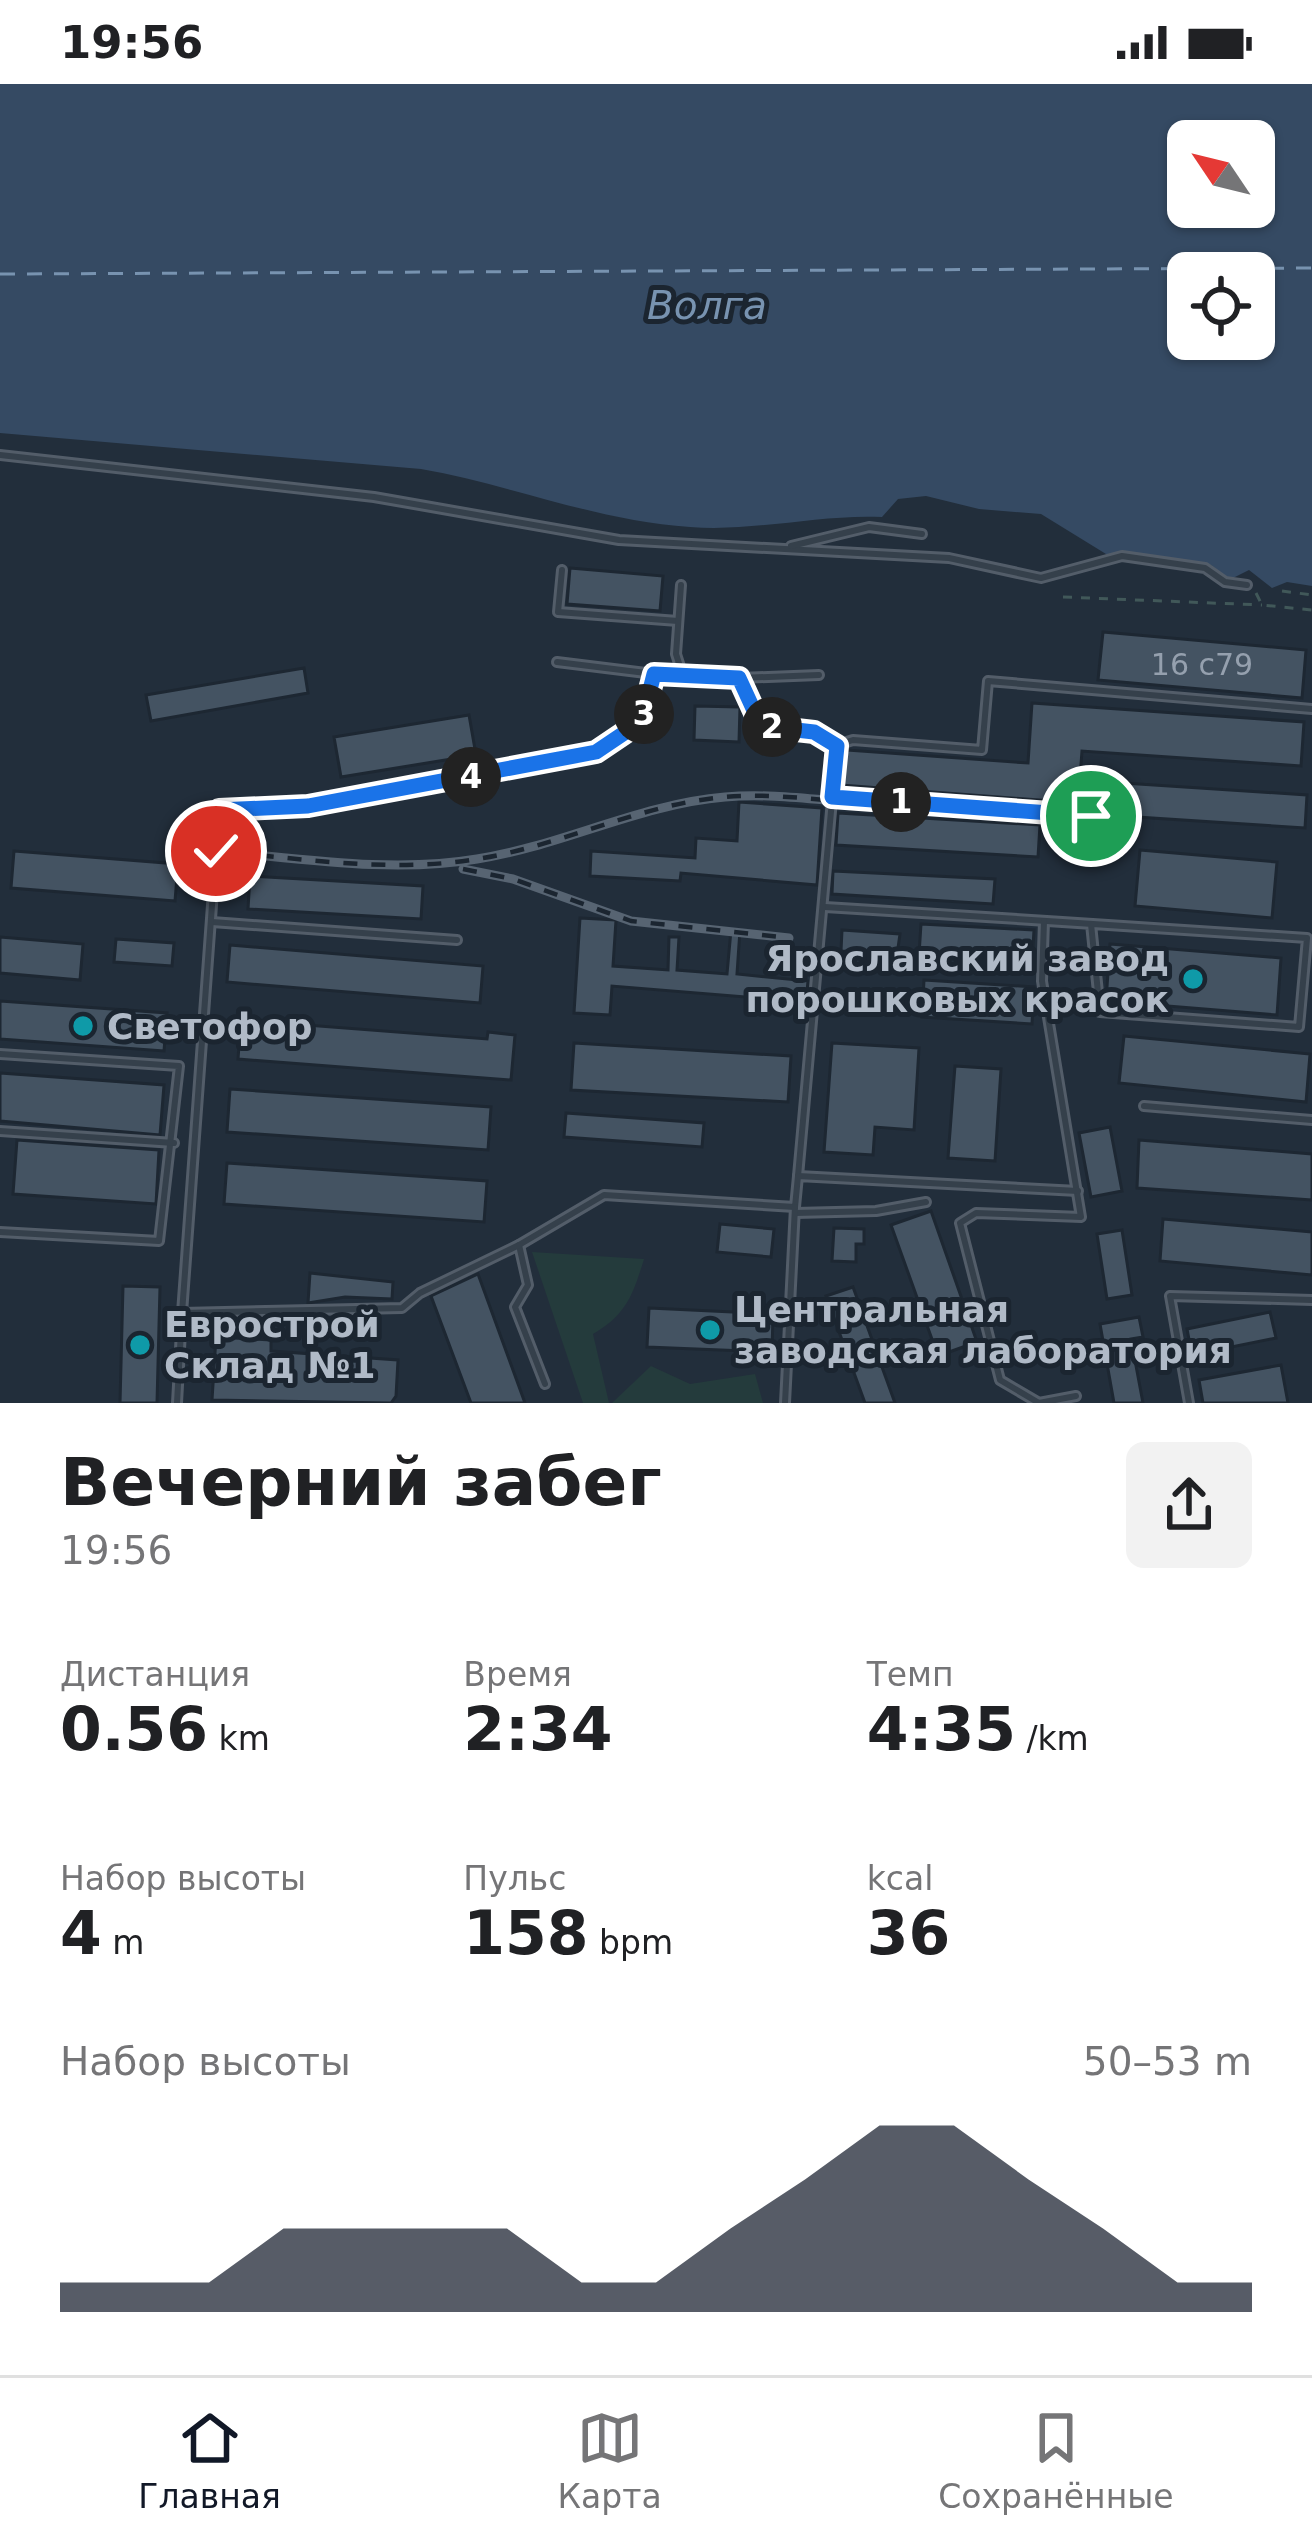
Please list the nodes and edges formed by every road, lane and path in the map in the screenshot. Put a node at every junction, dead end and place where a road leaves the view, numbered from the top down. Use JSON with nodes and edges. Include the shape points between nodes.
{"nodes":[{"id":1,"x":0,"y":454,"type":"edge"},
{"id":2,"x":922,"y":534,"type":"dead end"},
{"id":3,"x":782,"y":549,"type":"junction"},
{"id":4,"x":562,"y":570,"type":"dead end"},
{"id":5,"x":681,"y":585,"type":"dead end"},
{"id":6,"x":1247,"y":585,"type":"joint"},
{"id":7,"x":1282,"y":591,"type":"dead end"},
{"id":8,"x":1312,"y":595,"type":"edge"},
{"id":9,"x":1063,"y":597,"type":"dead end"},
{"id":10,"x":1262,"y":605,"type":"junction"},
{"id":11,"x":1312,"y":610,"type":"edge"},
{"id":12,"x":678,"y":621,"type":"junction"},
{"id":13,"x":557,"y":662,"type":"dead end"},
{"id":14,"x":654,"y":674,"type":"junction"},
{"id":15,"x":819,"y":675,"type":"dead end"},
{"id":16,"x":683,"y":676,"type":"junction"},
{"id":17,"x":739,"y":678,"type":"junction"},
{"id":18,"x":1312,"y":709,"type":"edge"},
{"id":19,"x":837,"y":746,"type":"junction"},
{"id":20,"x":832,"y":797,"type":"junction"},
{"id":21,"x":1091,"y":816,"type":"dead end"},
{"id":22,"x":824,"y":907,"type":"junction"},
{"id":23,"x":1044,"y":921,"type":"junction"},
{"id":24,"x":212,"y":922,"type":"junction"},
{"id":25,"x":1091,"y":924,"type":"junction"},
{"id":26,"x":457,"y":940,"type":"dead end"},
{"id":27,"x":0,"y":1054,"type":"edge"},
{"id":28,"x":1144,"y":1106,"type":"dead end"},
{"id":29,"x":1312,"y":1120,"type":"edge"},
{"id":30,"x":0,"y":1131,"type":"edge"},
{"id":31,"x":174,"y":1143,"type":"junction"},
{"id":32,"x":798,"y":1176,"type":"junction"},
{"id":33,"x":1078,"y":1191,"type":"junction"},
{"id":34,"x":926,"y":1202,"type":"dead end"},
{"id":35,"x":795,"y":1210,"type":"junction"},
{"id":36,"x":0,"y":1232,"type":"edge"},
{"id":37,"x":519,"y":1245,"type":"junction"},
{"id":38,"x":1312,"y":1300,"type":"edge"},
{"id":39,"x":182,"y":1313,"type":"junction"},
{"id":40,"x":545,"y":1384,"type":"dead end"},
{"id":41,"x":1076,"y":1396,"type":"dead end"},
{"id":42,"x":177,"y":1403,"type":"edge"},
{"id":43,"x":784,"y":1403,"type":"edge"},
{"id":44,"x":1190,"y":1403,"type":"edge"}],
"edges":[{"from":1,"to":3,"type":"lane","via":[[374,497],[619,540]]},
{"from":2,"to":3,"type":"lane","via":[[869,527]]},
{"from":3,"to":6,"type":"lane","via":[[949,558],[1040,578],[1122,556],[1205,568]]},
{"from":4,"to":12,"type":"lane","via":[[558,612]]},
{"from":5,"to":12,"type":"lane"},
{"from":6,"to":10,"type":"path"},
{"from":7,"to":8,"type":"path"},
{"from":9,"to":10,"type":"path"},
{"from":10,"to":11,"type":"path"},
{"from":12,"to":16,"type":"lane"},
{"from":13,"to":14,"type":"lane"},
{"from":14,"to":16,"type":"lane"},
{"from":14,"to":24,"type":"lane","via":[[642,721],[596,752],[308,806],[219,810]]},
{"from":15,"to":17,"type":"lane"},
{"from":16,"to":17,"type":"lane"},
{"from":17,"to":19,"type":"lane","via":[[761,726],[814,732]]},
{"from":18,"to":19,"type":"lane","via":[[988,681],[982,750],[853,740]]},
{"from":19,"to":20,"type":"lane"},
{"from":20,"to":21,"type":"lane"},
{"from":20,"to":22,"type":"lane"},
{"from":22,"to":23,"type":"lane"},
{"from":22,"to":32,"type":"lane"},
{"from":23,"to":25,"type":"lane"},
{"from":23,"to":33,"type":"lane","via":[[1042,982]]},
{"from":24,"to":26,"type":"lane"},
{"from":24,"to":39,"type":"lane"},
{"from":25,"to":25,"type":"lane","via":[[1100,1012],[1299,1027],[1307,938]]},
{"from":27,"to":31,"type":"lane","via":[[179,1066]]},
{"from":28,"to":29,"type":"lane"},
{"from":30,"to":31,"type":"lane"},
{"from":31,"to":36,"type":"lane","via":[[159,1241]]},
{"from":32,"to":33,"type":"lane"},
{"from":32,"to":35,"type":"lane"},
{"from":33,"to":41,"type":"lane","via":[[1081,1216],[976,1213],[960,1223],[1000,1380],[1039,1402]]},
{"from":34,"to":35,"type":"lane"},
{"from":35,"to":37,"type":"lane","via":[[604,1195]]},
{"from":35,"to":43,"type":"lane"},
{"from":37,"to":39,"type":"lane","via":[[402,1308]]},
{"from":37,"to":40,"type":"lane","via":[[528,1286],[515,1307]]},
{"from":38,"to":44,"type":"lane","via":[[1170,1295]]},
{"from":39,"to":42,"type":"lane"}]}
